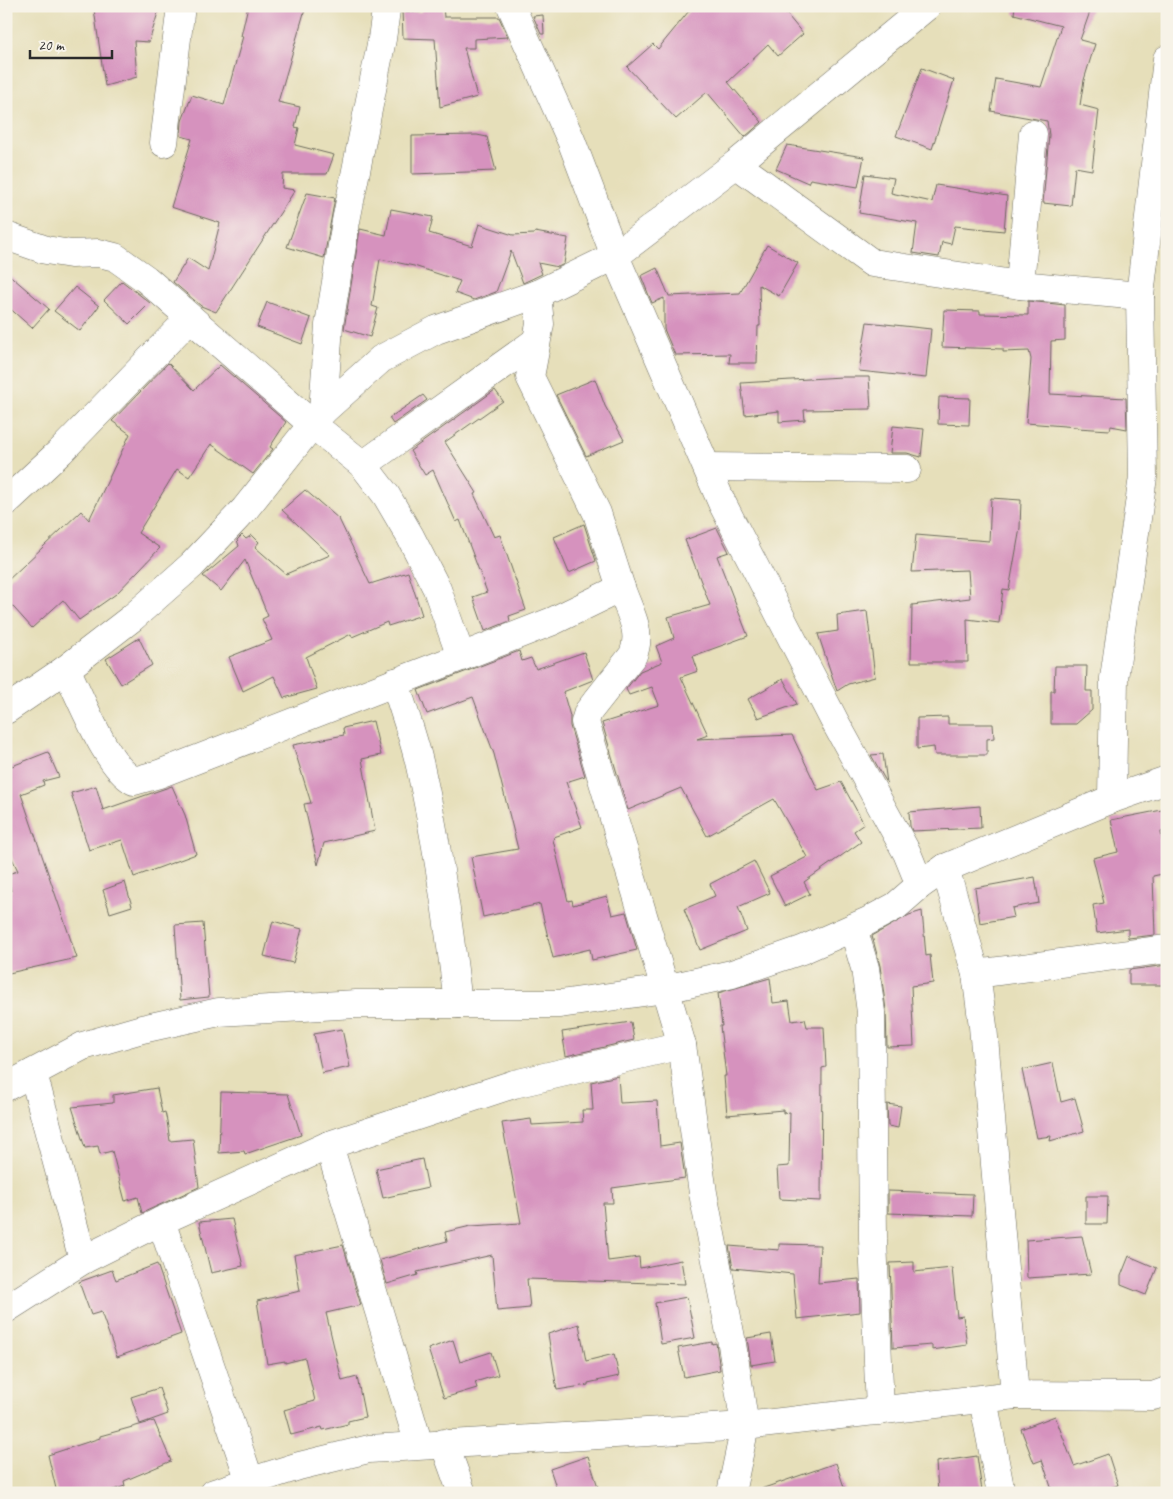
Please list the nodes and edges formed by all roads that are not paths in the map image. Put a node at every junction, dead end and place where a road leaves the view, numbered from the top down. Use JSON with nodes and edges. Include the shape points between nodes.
{"nodes":[{"id":1,"x":181,"y":6,"type":"edge"},
{"id":2,"x":385,"y":6,"type":"edge"},
{"id":3,"x":512,"y":6,"type":"edge"},
{"id":4,"x":927,"y":6,"type":"edge"},
{"id":5,"x":1167,"y":59,"type":"edge"},
{"id":6,"x":1034,"y":134,"type":"dead end"},
{"id":7,"x":164,"y":143,"type":"dead end"},
{"id":8,"x":736,"y":164,"type":"junction"},
{"id":9,"x":6,"y":236,"type":"edge"},
{"id":10,"x":615,"y":256,"type":"junction"},
{"id":11,"x":1020,"y":285,"type":"junction"},
{"id":12,"x":537,"y":294,"type":"junction"},
{"id":13,"x":1140,"y":296,"type":"junction"},
{"id":14,"x":190,"y":318,"type":"junction"},
{"id":15,"x":535,"y":342,"type":"junction"},
{"id":16,"x":318,"y":418,"type":"junction"},
{"id":17,"x":362,"y":465,"type":"junction"},
{"id":18,"x":707,"y":467,"type":"junction"},
{"id":19,"x":907,"y":469,"type":"dead end"},
{"id":20,"x":9,"y":494,"type":"edge"},
{"id":21,"x":621,"y":588,"type":"junction"},
{"id":22,"x":461,"y":656,"type":"junction"},
{"id":23,"x":66,"y":669,"type":"junction"},
{"id":24,"x":395,"y":682,"type":"junction"},
{"id":25,"x":6,"y":710,"type":"edge"},
{"id":26,"x":1167,"y":780,"type":"edge"},
{"id":27,"x":1112,"y":799,"type":"junction"},
{"id":28,"x":945,"y":868,"type":"junction"},
{"id":29,"x":920,"y":885,"type":"junction"},
{"id":30,"x":852,"y":928,"type":"junction"},
{"id":31,"x":1167,"y":949,"type":"edge"},
{"id":32,"x":976,"y":974,"type":"junction"},
{"id":33,"x":665,"y":989,"type":"junction"},
{"id":34,"x":458,"y":1004,"type":"junction"},
{"id":35,"x":682,"y":1045,"type":"junction"},
{"id":36,"x":34,"y":1073,"type":"junction"},
{"id":37,"x":6,"y":1088,"type":"edge"},
{"id":38,"x":329,"y":1145,"type":"junction"},
{"id":39,"x":161,"y":1221,"type":"junction"},
{"id":40,"x":83,"y":1260,"type":"junction"},
{"id":41,"x":6,"y":1309,"type":"edge"},
{"id":42,"x":1167,"y":1391,"type":"edge"},
{"id":43,"x":1015,"y":1395,"type":"junction"},
{"id":44,"x":983,"y":1399,"type":"junction"},
{"id":45,"x":880,"y":1411,"type":"junction"},
{"id":46,"x":745,"y":1426,"type":"junction"},
{"id":47,"x":432,"y":1444,"type":"junction"},
{"id":48,"x":252,"y":1487,"type":"edge"},
{"id":49,"x":214,"y":1493,"type":"edge"},
{"id":50,"x":462,"y":1493,"type":"edge"},
{"id":51,"x":731,"y":1493,"type":"edge"},
{"id":52,"x":1001,"y":1493,"type":"edge"}],
"edges":[{"from":1,"to":7,"type":"street"},
{"from":2,"to":16,"type":"street","via":[[382,39],[329,325]]},
{"from":3,"to":10,"type":"street","via":[[571,140]]},
{"from":4,"to":8,"type":"street"},
{"from":5,"to":13,"type":"street"},
{"from":6,"to":11,"type":"street"},
{"from":8,"to":10,"type":"street"},
{"from":8,"to":11,"type":"street","via":[[872,263]]},
{"from":9,"to":14,"type":"street","via":[[46,250],[115,257]]},
{"from":10,"to":12,"type":"street"},
{"from":10,"to":18,"type":"street"},
{"from":11,"to":13,"type":"street"},
{"from":12,"to":15,"type":"street","via":[[540,324]]},
{"from":12,"to":16,"type":"street","via":[[436,330],[381,359]]},
{"from":13,"to":27,"type":"street","via":[[1143,477],[1114,678]]},
{"from":14,"to":16,"type":"street"},
{"from":14,"to":20,"type":"street","via":[[61,451]]},
{"from":15,"to":17,"type":"street"},
{"from":15,"to":21,"type":"street","via":[[530,377],[598,513]]},
{"from":16,"to":17,"type":"street"},
{"from":16,"to":23,"type":"street","via":[[245,509],[192,565],[132,618]]},
{"from":17,"to":22,"type":"street","via":[[386,495],[422,558]]},
{"from":18,"to":19,"type":"street"},
{"from":18,"to":29,"type":"street","via":[[834,720],[907,853]]},
{"from":21,"to":22,"type":"street","via":[[553,621]]},
{"from":21,"to":33,"type":"street","via":[[638,635],[637,644],[633,655],[588,712],[585,722]]},
{"from":22,"to":24,"type":"street"},
{"from":23,"to":24,"type":"street","via":[[112,760],[123,775],[134,781]]},
{"from":23,"to":25,"type":"street"},
{"from":24,"to":34,"type":"street","via":[[420,764],[450,929]]},
{"from":26,"to":27,"type":"street"},
{"from":27,"to":28,"type":"street"},
{"from":28,"to":29,"type":"street"},
{"from":28,"to":32,"type":"street"},
{"from":29,"to":30,"type":"street","via":[[896,906]]},
{"from":30,"to":33,"type":"street","via":[[802,950],[732,974]]},
{"from":30,"to":45,"type":"street","via":[[865,968],[871,1012],[873,1238]]},
{"from":31,"to":32,"type":"street"},
{"from":32,"to":43,"type":"street"},
{"from":33,"to":34,"type":"street","via":[[560,1004]]},
{"from":33,"to":35,"type":"street"},
{"from":34,"to":36,"type":"street","via":[[356,1004],[219,1012],[83,1046]]},
{"from":35,"to":38,"type":"street","via":[[514,1084]]},
{"from":35,"to":46,"type":"street","via":[[703,1193]]},
{"from":36,"to":37,"type":"street"},
{"from":36,"to":40,"type":"street"},
{"from":38,"to":39,"type":"street"},
{"from":38,"to":47,"type":"street"},
{"from":39,"to":40,"type":"street"},
{"from":39,"to":48,"type":"street"},
{"from":40,"to":41,"type":"street"},
{"from":42,"to":43,"type":"street","via":[[1153,1396]]},
{"from":43,"to":44,"type":"street"},
{"from":44,"to":45,"type":"street"},
{"from":44,"to":52,"type":"street"},
{"from":45,"to":46,"type":"street"},
{"from":46,"to":47,"type":"street"},
{"from":46,"to":51,"type":"street"},
{"from":47,"to":48,"type":"street","via":[[369,1449]]},
{"from":47,"to":50,"type":"street"},
{"from":48,"to":49,"type":"street"}]}
